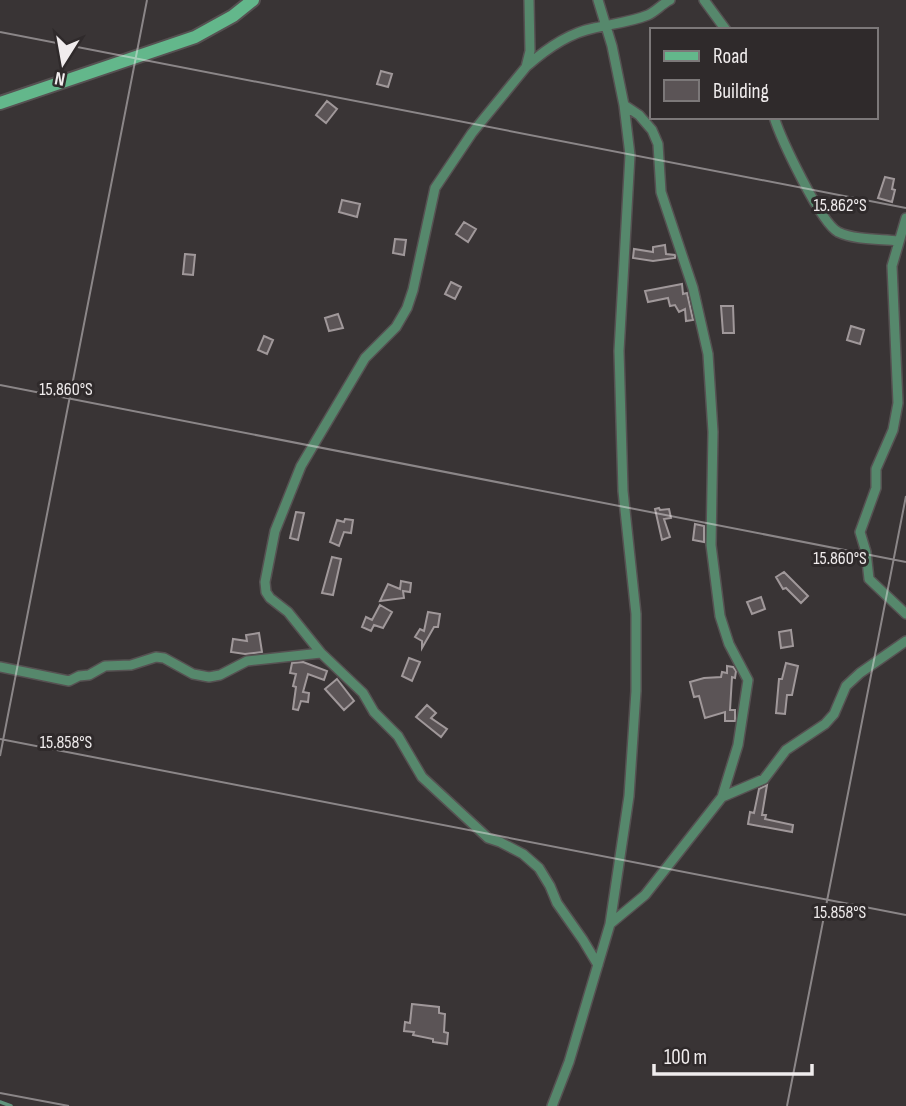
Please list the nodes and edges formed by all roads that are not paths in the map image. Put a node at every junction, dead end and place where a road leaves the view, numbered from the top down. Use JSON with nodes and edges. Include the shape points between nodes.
{"nodes":[{"id":1,"x":253,"y":0,"type":"edge"},
{"id":2,"x":529,"y":0,"type":"edge"},
{"id":3,"x":598,"y":0,"type":"edge"},
{"id":4,"x":670,"y":0,"type":"edge"},
{"id":5,"x":704,"y":0,"type":"edge"},
{"id":6,"x":605,"y":27,"type":"junction"},
{"id":7,"x":725,"y":28,"type":"edge"},
{"id":8,"x":526,"y":67,"type":"junction"},
{"id":9,"x":0,"y":103,"type":"edge"},
{"id":10,"x":624,"y":105,"type":"junction"},
{"id":11,"x":775,"y":119,"type":"edge"},
{"id":12,"x":906,"y":218,"type":"edge"},
{"id":13,"x":898,"y":241,"type":"junction"},
{"id":14,"x":906,"y":614,"type":"edge"},
{"id":15,"x":906,"y":641,"type":"edge"},
{"id":16,"x":321,"y":653,"type":"junction"},
{"id":17,"x":0,"y":667,"type":"edge"},
{"id":18,"x":722,"y":797,"type":"junction"},
{"id":19,"x":610,"y":925,"type":"junction"},
{"id":20,"x":597,"y":965,"type":"junction"},
{"id":21,"x":552,"y":1106,"type":"edge"}],
"edges":[{"from":1,"to":9,"type":"main road","via":[[195,37]]},
{"from":2,"to":8,"type":"street"},
{"from":3,"to":6,"type":"street"},
{"from":4,"to":6,"type":"street","via":[[650,14]]},
{"from":5,"to":7,"type":"street"},
{"from":6,"to":8,"type":"street","via":[[566,38]]},
{"from":6,"to":10,"type":"street"},
{"from":8,"to":16,"type":"street","via":[[435,188],[407,308],[396,327],[365,359],[301,466],[275,531],[266,592]]},
{"from":10,"to":18,"type":"street","via":[[639,115],[658,144],[661,192],[693,288],[708,354],[713,432],[711,545],[720,616],[748,680],[738,745]]},
{"from":10,"to":19,"type":"street","via":[[630,155],[619,351],[623,491],[636,614],[636,691],[629,796]]},
{"from":11,"to":13,"type":"street","via":[[794,166],[835,230]]},
{"from":12,"to":13,"type":"street"},
{"from":13,"to":14,"type":"street","via":[[892,266],[898,403],[893,430],[876,469],[877,488],[860,532],[869,579]]},
{"from":15,"to":18,"type":"street","via":[[846,686],[834,714],[786,750],[764,779]]},
{"from":16,"to":17,"type":"street","via":[[247,661],[209,677],[156,657],[131,665],[105,666],[69,681]]},
{"from":16,"to":20,"type":"street","via":[[363,693],[406,747],[422,777],[488,838],[523,853],[539,868]]},
{"from":18,"to":19,"type":"street","via":[[645,895]]},
{"from":19,"to":20,"type":"street"},
{"from":20,"to":21,"type":"street"}]}
